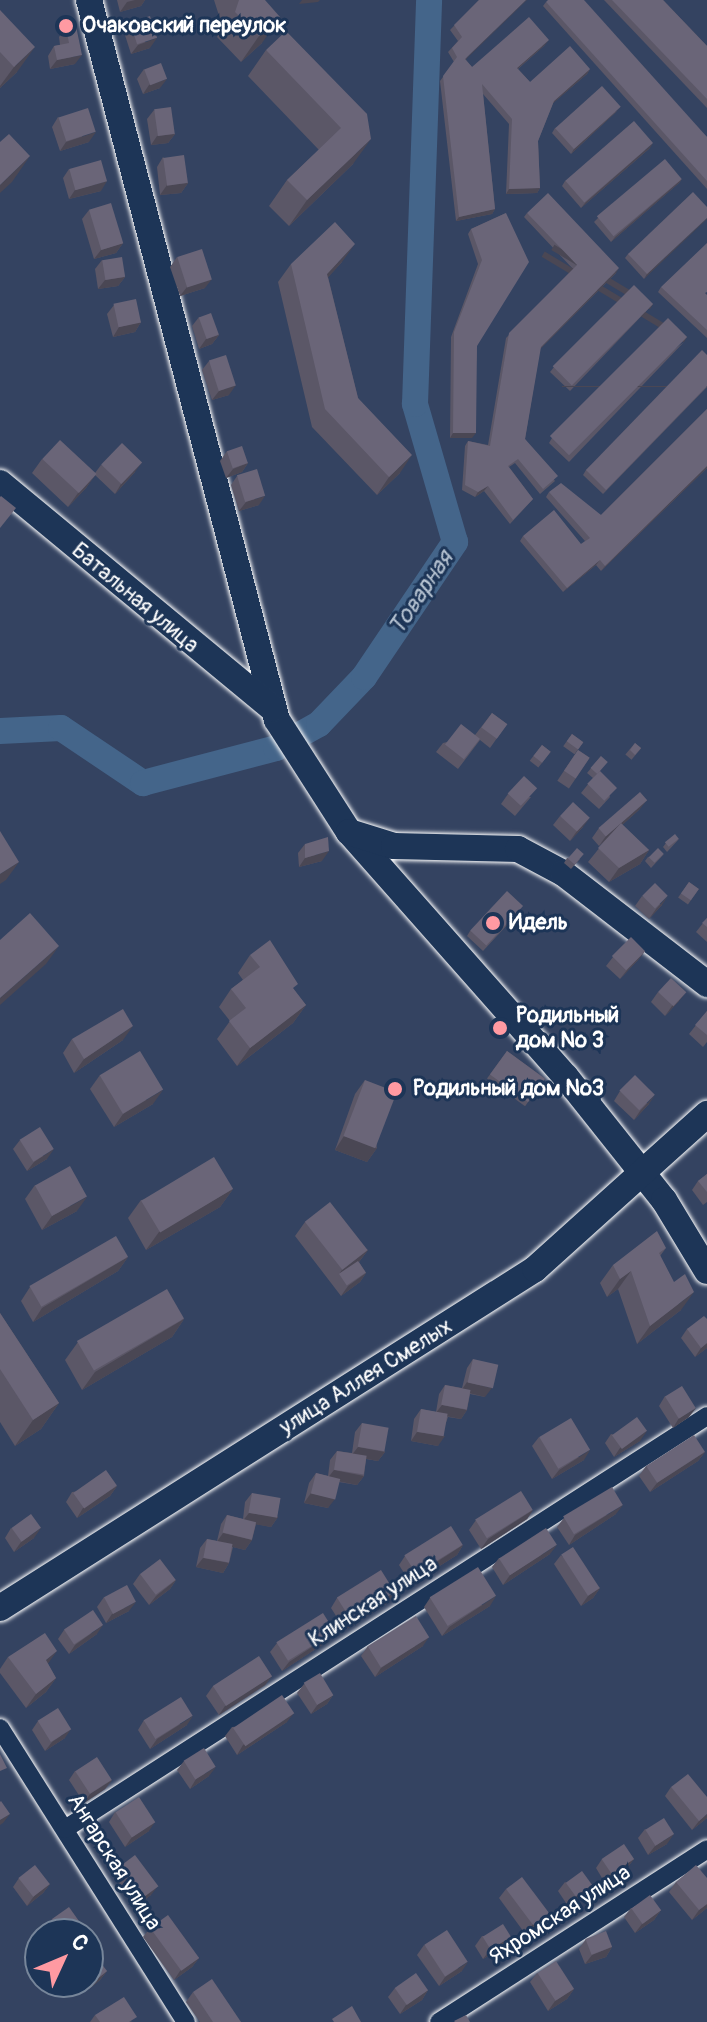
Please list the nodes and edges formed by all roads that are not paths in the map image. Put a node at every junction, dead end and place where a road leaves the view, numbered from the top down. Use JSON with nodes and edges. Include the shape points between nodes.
{"nodes":[{"id":1,"x":89,"y":0,"type":"edge"},
{"id":2,"x":0,"y":483,"type":"edge"},
{"id":3,"x":253,"y":642,"type":"junction"},
{"id":4,"x":211,"y":663,"type":"junction"},
{"id":5,"x":275,"y":714,"type":"junction"},
{"id":6,"x":349,"y":832,"type":"junction"},
{"id":7,"x":394,"y":846,"type":"junction"},
{"id":8,"x":386,"y":874,"type":"junction"},
{"id":9,"x":707,"y":984,"type":"edge"},
{"id":10,"x":707,"y":1114,"type":"edge"},
{"id":11,"x":640,"y":1178,"type":"junction"},
{"id":12,"x":707,"y":1271,"type":"edge"},
{"id":13,"x":707,"y":1416,"type":"edge"},
{"id":14,"x":0,"y":1608,"type":"edge"},
{"id":15,"x":0,"y":1728,"type":"edge"},
{"id":16,"x":65,"y":1829,"type":"junction"},
{"id":17,"x":707,"y":1849,"type":"edge"},
{"id":18,"x":186,"y":2022,"type":"edge"},
{"id":19,"x":439,"y":2022,"type":"edge"}],
"edges":[{"from":1,"to":3,"type":"main road"},
{"from":2,"to":4,"type":"main road","name":"Батальная улица"},
{"from":3,"to":4,"type":"main road","via":[[230,663]]},
{"from":3,"to":5,"type":"main road"},
{"from":4,"to":5,"type":"main road","name":"Батальная улица"},
{"from":5,"to":6,"type":"main road","via":[[297,757]]},
{"from":6,"to":7,"type":"main road"},
{"from":6,"to":8,"type":"main road"},
{"from":7,"to":8,"type":"main road","via":[[384,860]]},
{"from":7,"to":9,"type":"main road","via":[[518,849],[563,873]]},
{"from":8,"to":11,"type":"main road","via":[[566,1077]]},
{"from":10,"to":11,"type":"main road","name":"улица Аллея Смелых"},
{"from":11,"to":12,"type":"main road","via":[[664,1200]]},
{"from":11,"to":14,"type":"main road","name":"улица Аллея Смелых","via":[[535,1269]]},
{"from":13,"to":16,"type":"street","name":"Клинская улица"},
{"from":15,"to":16,"type":"street","name":"Ангарская улица"},
{"from":16,"to":18,"type":"street","name":"Ангарская улица"},
{"from":17,"to":19,"type":"street","name":"Яхромская улица"}]}
